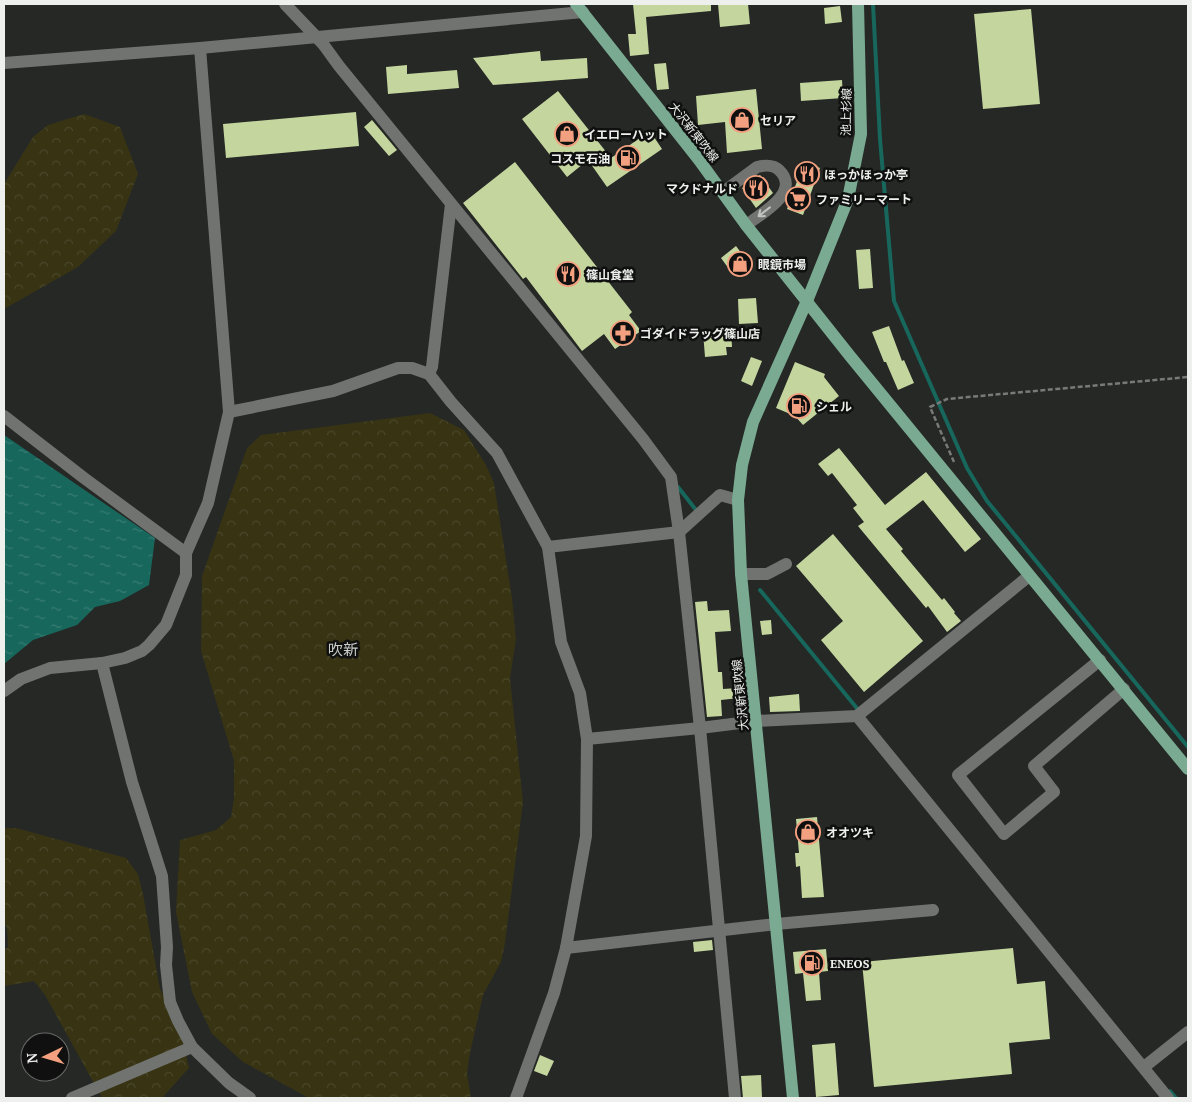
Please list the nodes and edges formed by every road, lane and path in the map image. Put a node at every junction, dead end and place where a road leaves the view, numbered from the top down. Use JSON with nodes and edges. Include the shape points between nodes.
{"nodes":[{"id":1,"x":285,"y":4,"type":"edge"},
{"id":2,"x":858,"y":4,"type":"edge"},
{"id":3,"x":580,"y":8,"type":"edge"},
{"id":4,"x":314,"y":36,"type":"junction"},
{"id":5,"x":200,"y":48,"type":"junction"},
{"id":6,"x":4,"y":63,"type":"edge"},
{"id":7,"x":723,"y":192,"type":"junction"},
{"id":8,"x":451,"y":204,"type":"junction"},
{"id":9,"x":746,"y":225,"type":"junction"},
{"id":10,"x":807,"y":301,"type":"junction"},
{"id":11,"x":429,"y":374,"type":"junction"},
{"id":12,"x":1188,"y":377,"type":"edge"},
{"id":13,"x":229,"y":412,"type":"junction"},
{"id":14,"x":4,"y":416,"type":"edge"},
{"id":15,"x":954,"y":462,"type":"dead end"},
{"id":16,"x":738,"y":500,"type":"junction"},
{"id":17,"x":679,"y":532,"type":"junction"},
{"id":18,"x":548,"y":547,"type":"junction"},
{"id":19,"x":186,"y":553,"type":"junction"},
{"id":20,"x":786,"y":564,"type":"dead end"},
{"id":21,"x":742,"y":574,"type":"junction"},
{"id":22,"x":1029,"y":576,"type":"junction"},
{"id":23,"x":1100,"y":660,"type":"junction"},
{"id":24,"x":102,"y":662,"type":"junction"},
{"id":25,"x":1124,"y":689,"type":"junction"},
{"id":26,"x":4,"y":691,"type":"edge"},
{"id":27,"x":857,"y":716,"type":"junction"},
{"id":28,"x":756,"y":721,"type":"junction"},
{"id":29,"x":700,"y":728,"type":"junction"},
{"id":30,"x":588,"y":739,"type":"junction"},
{"id":31,"x":1188,"y":769,"type":"edge"},
{"id":32,"x":932,"y":910,"type":"dead end"},
{"id":33,"x":776,"y":924,"type":"junction"},
{"id":34,"x":718,"y":931,"type":"junction"},
{"id":35,"x":566,"y":948,"type":"junction"},
{"id":36,"x":1188,"y":1032,"type":"edge"},
{"id":37,"x":192,"y":1047,"type":"junction"},
{"id":38,"x":1144,"y":1068,"type":"junction"},
{"id":39,"x":72,"y":1098,"type":"edge"},
{"id":40,"x":250,"y":1098,"type":"edge"},
{"id":41,"x":516,"y":1098,"type":"edge"},
{"id":42,"x":735,"y":1098,"type":"edge"},
{"id":43,"x":794,"y":1098,"type":"edge"},
{"id":44,"x":1168,"y":1098,"type":"edge"}],
"edges":[{"from":1,"to":4,"type":"street"},
{"from":2,"to":10,"type":"main road","name":"池上杉線","via":[[861,134],[848,199]]},
{"from":3,"to":4,"type":"street"},
{"from":3,"to":7,"type":"main road","name":"大沢新東吹線"},
{"from":4,"to":5,"type":"street"},
{"from":4,"to":8,"type":"street"},
{"from":5,"to":6,"type":"street"},
{"from":5,"to":13,"type":"street"},
{"from":7,"to":9,"type":"main road","name":"大沢新東吹線"},
{"from":7,"to":9,"type":"street","one_way":true,"via":[[757,167],[775,167],[783,176],[786,188],[780,198]]},
{"from":8,"to":11,"type":"street"},
{"from":8,"to":17,"type":"street","via":[[672,476]]},
{"from":9,"to":10,"type":"main road","name":"大沢新東吹線"},
{"from":10,"to":16,"type":"main road","name":"大沢新東吹線","via":[[754,422],[742,466]]},
{"from":10,"to":22,"type":"main road","name":"大沢新東吹線"},
{"from":11,"to":13,"type":"street","via":[[412,368],[398,368],[334,391]]},
{"from":11,"to":18,"type":"street","via":[[497,453]]},
{"from":12,"to":15,"type":"path","via":[[947,399],[930,407]]},
{"from":13,"to":19,"type":"street","via":[[208,503]]},
{"from":14,"to":19,"type":"street"},
{"from":16,"to":17,"type":"street","via":[[720,495]]},
{"from":16,"to":21,"type":"main road","name":"大沢新東吹線"},
{"from":17,"to":18,"type":"street"},
{"from":17,"to":29,"type":"street"},
{"from":18,"to":30,"type":"street","via":[[561,642],[580,693]]},
{"from":19,"to":24,"type":"street","via":[[186,575],[166,625],[142,651]]},
{"from":20,"to":21,"type":"street","via":[[767,574]]},
{"from":21,"to":28,"type":"main road","name":"大沢新東吹線"},
{"from":22,"to":23,"type":"main road","name":"大沢新東吹線"},
{"from":22,"to":27,"type":"street"},
{"from":23,"to":25,"type":"main road","name":"大沢新東吹線"},
{"from":23,"to":25,"type":"street","via":[[958,775],[1004,834],[1054,792],[1034,766]]},
{"from":24,"to":26,"type":"street","via":[[50,668],[21,679]]},
{"from":24,"to":37,"type":"street","via":[[132,782],[162,876],[170,1002]]},
{"from":25,"to":31,"type":"main road","name":"大沢新東吹線"},
{"from":27,"to":28,"type":"street"},
{"from":27,"to":38,"type":"street"},
{"from":28,"to":29,"type":"street"},
{"from":28,"to":33,"type":"main road","name":"大沢新東吹線"},
{"from":29,"to":30,"type":"street"},
{"from":29,"to":34,"type":"street"},
{"from":30,"to":35,"type":"street","via":[[586,836]]},
{"from":32,"to":33,"type":"street"},
{"from":33,"to":34,"type":"street"},
{"from":33,"to":43,"type":"main road","name":"大沢新東吹線"},
{"from":34,"to":35,"type":"street"},
{"from":34,"to":42,"type":"street"},
{"from":35,"to":41,"type":"street","via":[[554,993]]},
{"from":36,"to":38,"type":"street"},
{"from":37,"to":39,"type":"street"},
{"from":37,"to":40,"type":"street","via":[[229,1083]]},
{"from":38,"to":44,"type":"street"}]}
